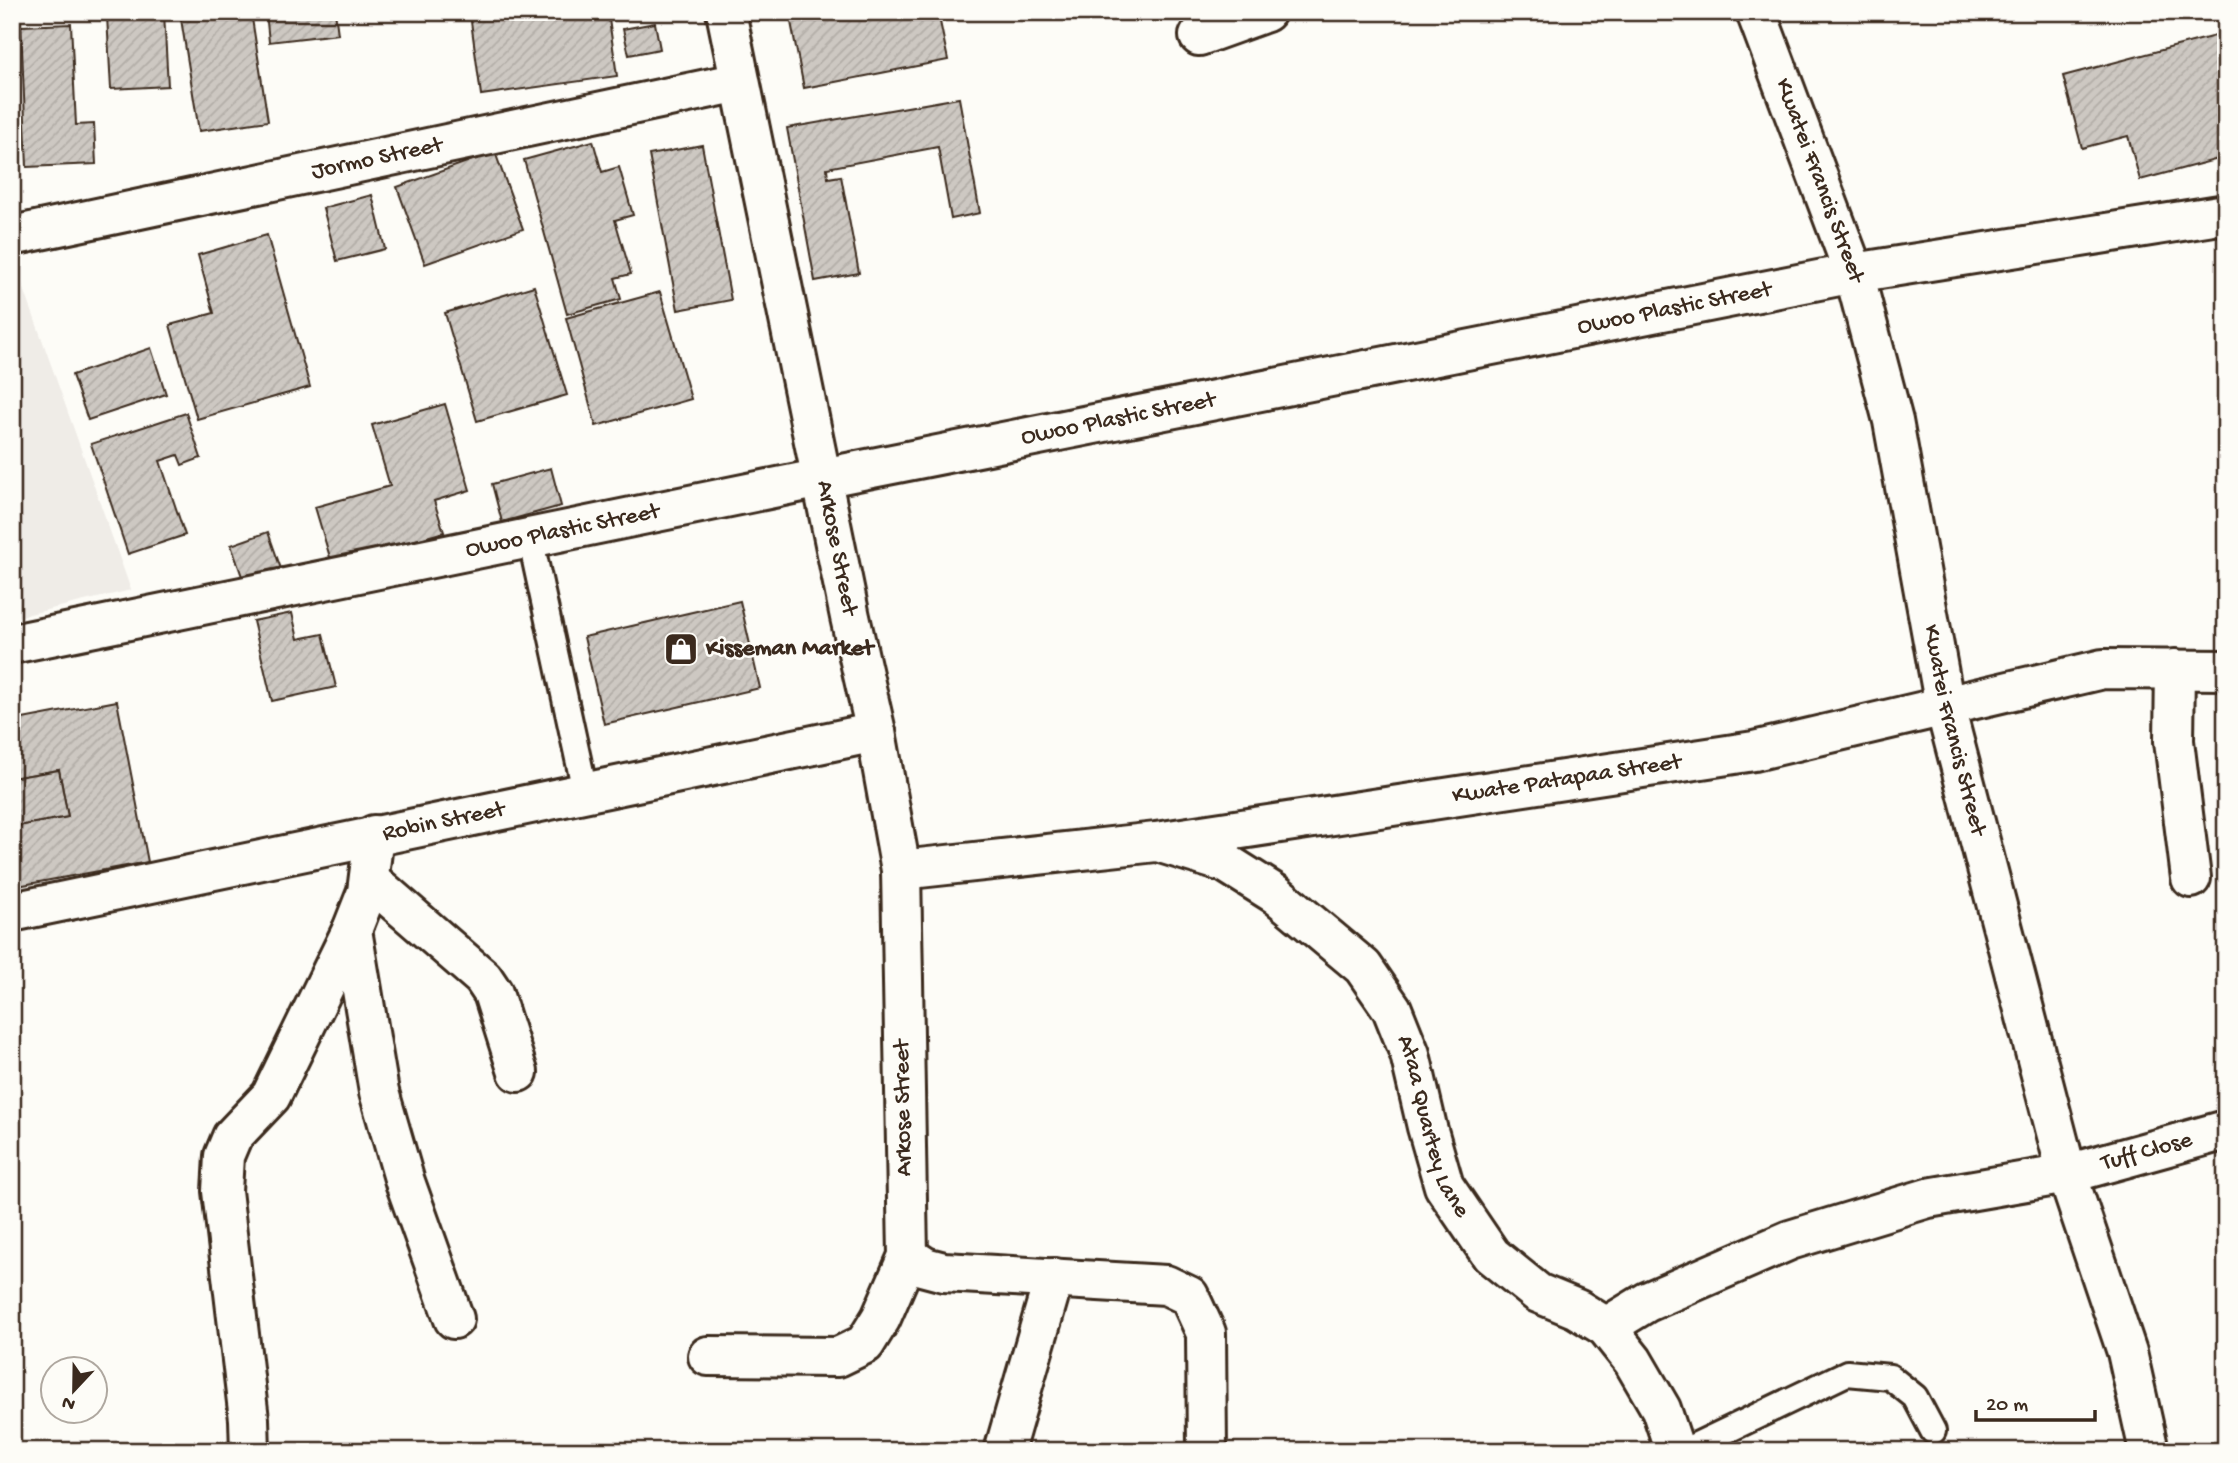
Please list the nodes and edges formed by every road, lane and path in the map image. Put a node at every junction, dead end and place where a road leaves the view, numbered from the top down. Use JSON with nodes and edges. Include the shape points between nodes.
{"nodes":[{"id":1,"x":726,"y":12,"type":"edge"},
{"id":2,"x":1266,"y":12,"type":"edge"},
{"id":3,"x":1756,"y":12,"type":"edge"},
{"id":4,"x":1199,"y":36,"type":"dead end"},
{"id":5,"x":740,"y":82,"type":"junction"},
{"id":6,"x":2226,"y":214,"type":"edge"},
{"id":7,"x":12,"y":236,"type":"edge"},
{"id":8,"x":1854,"y":273,"type":"junction"},
{"id":9,"x":822,"y":478,"type":"junction"},
{"id":10,"x":530,"y":537,"type":"junction"},
{"id":11,"x":12,"y":644,"type":"edge"},
{"id":12,"x":2175,"y":669,"type":"junction"},
{"id":13,"x":2226,"y":670,"type":"edge"},
{"id":14,"x":1945,"y":707,"type":"junction"},
{"id":15,"x":876,"y":732,"type":"junction"},
{"id":16,"x":585,"y":792,"type":"junction"},
{"id":17,"x":374,"y":835,"type":"junction"},
{"id":18,"x":1156,"y":842,"type":"junction"},
{"id":19,"x":901,"y":870,"type":"junction"},
{"id":20,"x":2191,"y":878,"type":"dead end"},
{"id":21,"x":369,"y":879,"type":"junction"},
{"id":22,"x":12,"y":912,"type":"edge"},
{"id":23,"x":352,"y":930,"type":"junction"},
{"id":24,"x":518,"y":1072,"type":"dead end"},
{"id":25,"x":2226,"y":1130,"type":"edge"},
{"id":26,"x":2067,"y":1174,"type":"junction"},
{"id":27,"x":908,"y":1256,"type":"junction"},
{"id":28,"x":1055,"y":1278,"type":"junction"},
{"id":29,"x":454,"y":1319,"type":"dead end"},
{"id":30,"x":1606,"y":1327,"type":"junction"},
{"id":31,"x":708,"y":1356,"type":"dead end"},
{"id":32,"x":1933,"y":1431,"type":"dead end"},
{"id":33,"x":250,"y":1451,"type":"edge"},
{"id":34,"x":1004,"y":1451,"type":"edge"},
{"id":35,"x":1207,"y":1451,"type":"edge"},
{"id":36,"x":1675,"y":1451,"type":"edge"},
{"id":37,"x":1684,"y":1451,"type":"edge"},
{"id":38,"x":2149,"y":1451,"type":"edge"}],
"edges":[{"from":1,"to":5,"type":"street","name":"Arkose Street"},
{"from":2,"to":4,"type":"street"},
{"from":3,"to":8,"type":"street","name":"Kwatei Francis Street"},
{"from":5,"to":7,"type":"street","name":"Jormo Street"},
{"from":5,"to":9,"type":"street","name":"Arkose Street"},
{"from":6,"to":8,"type":"street","name":"Owoo Plastic Street"},
{"from":8,"to":9,"type":"street","name":"Owoo Plastic Street"},
{"from":8,"to":14,"type":"street","name":"Kwatei Francis Street","via":[[1893,421]]},
{"from":9,"to":10,"type":"street","name":"Owoo Plastic Street"},
{"from":9,"to":15,"type":"street","name":"Arkose Street"},
{"from":10,"to":11,"type":"street","name":"Owoo Plastic Street"},
{"from":10,"to":16,"type":"lane"},
{"from":12,"to":13,"type":"street","name":"Kwate Patapaa Street"},
{"from":12,"to":14,"type":"street","name":"Kwate Patapaa Street","via":[[2103,669]]},
{"from":12,"to":20,"type":"street","via":[[2174,741]]},
{"from":14,"to":18,"type":"street","name":"Kwate Patapaa Street","via":[[1754,751]]},
{"from":14,"to":26,"type":"street","name":"Kwatei Francis Street"},
{"from":15,"to":16,"type":"street","name":"Robin Street"},
{"from":15,"to":19,"type":"street","name":"Arkose Street"},
{"from":16,"to":17,"type":"street","name":"Robin Street"},
{"from":17,"to":21,"type":"street"},
{"from":17,"to":22,"type":"street","name":"Robin Street"},
{"from":18,"to":19,"type":"street","name":"Kwate Patapaa Street"},
{"from":18,"to":30,"type":"street","name":"Ataa Quartey Lane","via":[[1226,863],[1277,895],[1363,967],[1392,1009],[1409,1054],[1444,1186],[1491,1255],[1538,1293]]},
{"from":19,"to":27,"type":"street","name":"Arkose Street"},
{"from":21,"to":23,"type":"street"},
{"from":21,"to":24,"type":"street","via":[[483,978],[493,993]]},
{"from":23,"to":29,"type":"street","via":[[379,1092],[405,1182]]},
{"from":23,"to":33,"type":"street","via":[[271,1096],[232,1137],[224,1156],[222,1191]]},
{"from":25,"to":26,"type":"street","name":"Tuff Close"},
{"from":26,"to":30,"type":"street","name":"Tuff Close","via":[[1928,1198],[1790,1240],[1647,1302]]},
{"from":26,"to":38,"type":"street","name":"Kwatei Francis Street","via":[[2127,1352]]},
{"from":27,"to":28,"type":"street","via":[[944,1272]]},
{"from":27,"to":31,"type":"street","via":[[865,1344],[838,1357]]},
{"from":28,"to":34,"type":"street"},
{"from":28,"to":35,"type":"street","via":[[1166,1285],[1189,1296],[1206,1333]]},
{"from":30,"to":36,"type":"street","name":"Ataa Quartey Lane","via":[[1661,1409]]},
{"from":32,"to":37,"type":"lane","via":[[1915,1398],[1890,1377],[1847,1373]]}]}
